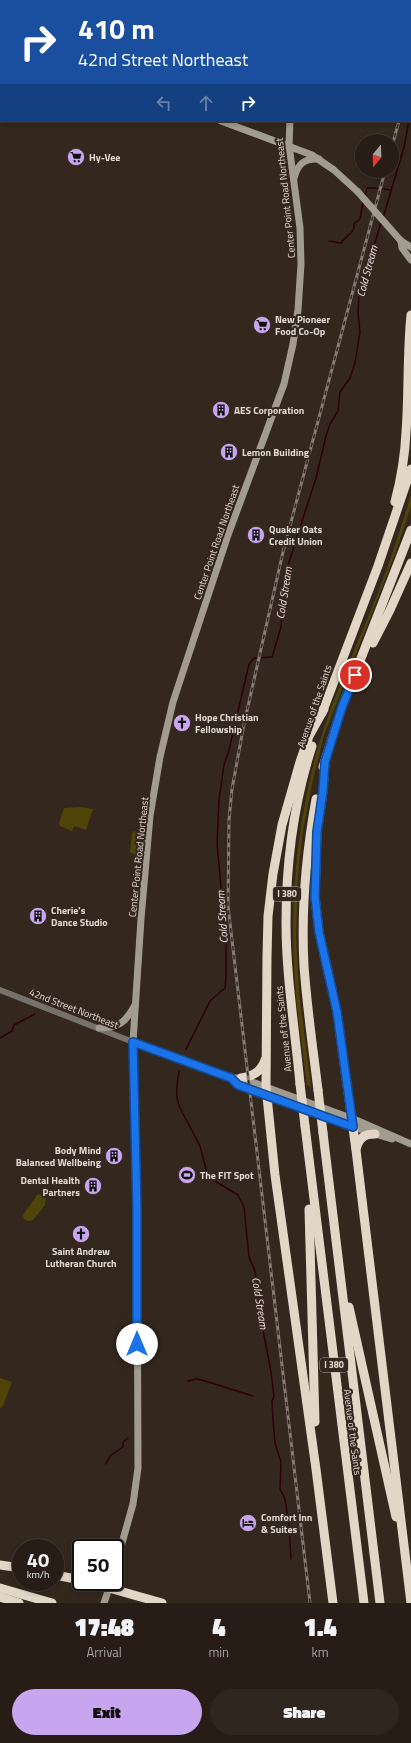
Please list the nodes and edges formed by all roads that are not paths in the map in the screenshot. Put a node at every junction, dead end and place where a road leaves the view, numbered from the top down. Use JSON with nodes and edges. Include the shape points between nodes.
{"nodes":[{"id":1,"x":224,"y":122,"type":"edge"},
{"id":2,"x":290,"y":122,"type":"edge"},
{"id":3,"x":289,"y":145,"type":"junction"},
{"id":4,"x":320,"y":160,"type":"junction"},
{"id":5,"x":293,"y":184,"type":"junction"},
{"id":6,"x":401,"y":241,"type":"junction"},
{"id":7,"x":411,"y":242,"type":"edge"},
{"id":8,"x":411,"y":247,"type":"edge"},
{"id":9,"x":411,"y":260,"type":"edge"},
{"id":10,"x":411,"y":315,"type":"edge"},
{"id":11,"x":411,"y":469,"type":"edge"},
{"id":12,"x":411,"y":530,"type":"edge"},
{"id":13,"x":387,"y":543,"type":"junction"},
{"id":14,"x":411,"y":563,"type":"edge"},
{"id":15,"x":360,"y":663,"type":"junction"},
{"id":16,"x":324,"y":708,"type":"junction"},
{"id":17,"x":325,"y":762,"type":"junction"},
{"id":18,"x":0,"y":990,"type":"edge"},
{"id":19,"x":136,"y":1003,"type":"junction"},
{"id":20,"x":99,"y":1028,"type":"junction"},
{"id":21,"x":133,"y":1042,"type":"junction"},
{"id":22,"x":266,"y":1057,"type":"junction"},
{"id":23,"x":231,"y":1078,"type":"junction"},
{"id":24,"x":241,"y":1078,"type":"junction"},
{"id":25,"x":266,"y":1092,"type":"junction"},
{"id":26,"x":352,"y":1123,"type":"junction"},
{"id":27,"x":375,"y":1134,"type":"junction"},
{"id":28,"x":411,"y":1144,"type":"edge"},
{"id":29,"x":356,"y":1150,"type":"junction"},
{"id":30,"x":308,"y":1160,"type":"junction"},
{"id":31,"x":339,"y":1264,"type":"junction"},
{"id":32,"x":316,"y":1469,"type":"junction"},
{"id":33,"x":123,"y":1539,"type":"edge"},
{"id":34,"x":404,"y":1554,"type":"junction"},
{"id":35,"x":327,"y":1560,"type":"junction"},
{"id":36,"x":0,"y":1565,"type":"edge"},
{"id":37,"x":12,"y":1567,"type":"edge"},
{"id":38,"x":0,"y":1588,"type":"edge"},
{"id":39,"x":124,"y":1590,"type":"edge"},
{"id":40,"x":108,"y":1591,"type":"edge"},
{"id":41,"x":0,"y":1597,"type":"edge"},
{"id":42,"x":19,"y":1603,"type":"edge"},
{"id":43,"x":52,"y":1603,"type":"edge"},
{"id":44,"x":104,"y":1603,"type":"edge"},
{"id":45,"x":162,"y":1603,"type":"edge"},
{"id":46,"x":328,"y":1603,"type":"edge"},
{"id":47,"x":333,"y":1603,"type":"edge"},
{"id":48,"x":364,"y":1603,"type":"edge"},
{"id":49,"x":380,"y":1603,"type":"edge"},
{"id":50,"x":411,"y":1603,"type":"edge"}],
"edges":[{"from":1,"to":3,"type":"main road"},
{"from":2,"to":3,"type":"main road","name":"Center Point Road Northeast"},
{"from":3,"to":4,"type":"main road"},
{"from":3,"to":5,"type":"main road","name":"Center Point Road Northeast"},
{"from":4,"to":5,"type":"main road","via":[[307,160],[301,163]]},
{"from":4,"to":6,"type":"main road","bridge":true,"via":[[343,177]]},
{"from":5,"to":19,"type":"main road","name":"Center Point Road Northeast","via":[[300,228],[302,264],[293,344],[282,390],[225,542],[168,722],[150,816]]},
{"from":6,"to":7,"type":"street"},
{"from":6,"to":8,"type":"main road"},
{"from":6,"to":9,"type":"main road","via":[[402,248]]},
{"from":10,"to":13,"type":"highway","via":[[404,456]]},
{"from":11,"to":13,"type":"highway","name":"Avenue of the Saints","number":"I 380"},
{"from":12,"to":15,"type":"highway","name":"Avenue of the Saints","number":"I 380"},
{"from":13,"to":16,"type":"highway","name":"Avenue of the Saints","number":"I 380"},
{"from":14,"to":15,"type":"highway","via":[[374,642]]},
{"from":15,"to":17,"type":"highway","name":"Avenue of the Saints","number":"I 380","via":[[342,707]]},
{"from":16,"to":22,"type":"highway","via":[[309,736],[300,762],[282,825],[273,874],[268,916]]},
{"from":16,"to":30,"type":"highway","name":"Avenue of the Saints","number":"I 380","bridge":true,"via":[[301,788],[290,858],[286,907],[287,945]]},
{"from":17,"to":26,"type":"highway","via":[[317,832],[315,897],[319,932],[337,1012]]},
{"from":17,"to":31,"type":"highway","name":"Avenue of the Saints","number":"I 380","bridge":true,"via":[[309,840],[303,928],[304,966]]},
{"from":18,"to":20,"type":"street","name":"42nd Street Northeast"},
{"from":19,"to":20,"type":"main road","via":[[122,1023],[113,1028]]},
{"from":19,"to":21,"type":"main road","name":"Center Point Road Northeast"},
{"from":20,"to":21,"type":"street","name":"42nd Street Northeast"},
{"from":21,"to":23,"type":"main road","name":"42nd Street Northeast"},
{"from":21,"to":33,"type":"main road","name":"Center Point Road Northeast","via":[[138,1455],[133,1504]]},
{"from":22,"to":24,"type":"highway","via":[[259,1071]]},
{"from":22,"to":25,"type":"highway"},
{"from":23,"to":24,"type":"main road","name":"42nd Street Northeast"},
{"from":23,"to":25,"type":"main road","name":"42nd Street Northeast","via":[[238,1085]]},
{"from":24,"to":25,"type":"main road","name":"42nd Street Northeast"},
{"from":25,"to":26,"type":"main road","name":"42nd Street Northeast"},
{"from":25,"to":32,"type":"highway"},
{"from":26,"to":27,"type":"main road","name":"42nd Street Northeast"},
{"from":26,"to":28,"type":"main road","name":"42nd Street Northeast","via":[[378,1128]]},
{"from":26,"to":29,"type":"highway"},
{"from":27,"to":28,"type":"main road","name":"42nd Street Northeast"},
{"from":27,"to":29,"type":"highway","via":[[363,1136],[358,1141]]},
{"from":29,"to":34,"type":"highway"},
{"from":30,"to":32,"type":"highway"},
{"from":30,"to":48,"type":"highway","name":"Avenue of the Saints","number":"I 380"},
{"from":31,"to":34,"type":"highway"},
{"from":31,"to":49,"type":"highway","name":"Avenue of the Saints","number":"I 380"},
{"from":32,"to":35,"type":"highway"},
{"from":34,"to":50,"type":"highway"},
{"from":35,"to":46,"type":"highway"},
{"from":35,"to":47,"type":"highway"},
{"from":36,"to":37,"type":"highway"},
{"from":38,"to":43,"type":"highway"},
{"from":39,"to":45,"type":"highway"},
{"from":40,"to":44,"type":"main road"},
{"from":41,"to":42,"type":"highway"}]}
